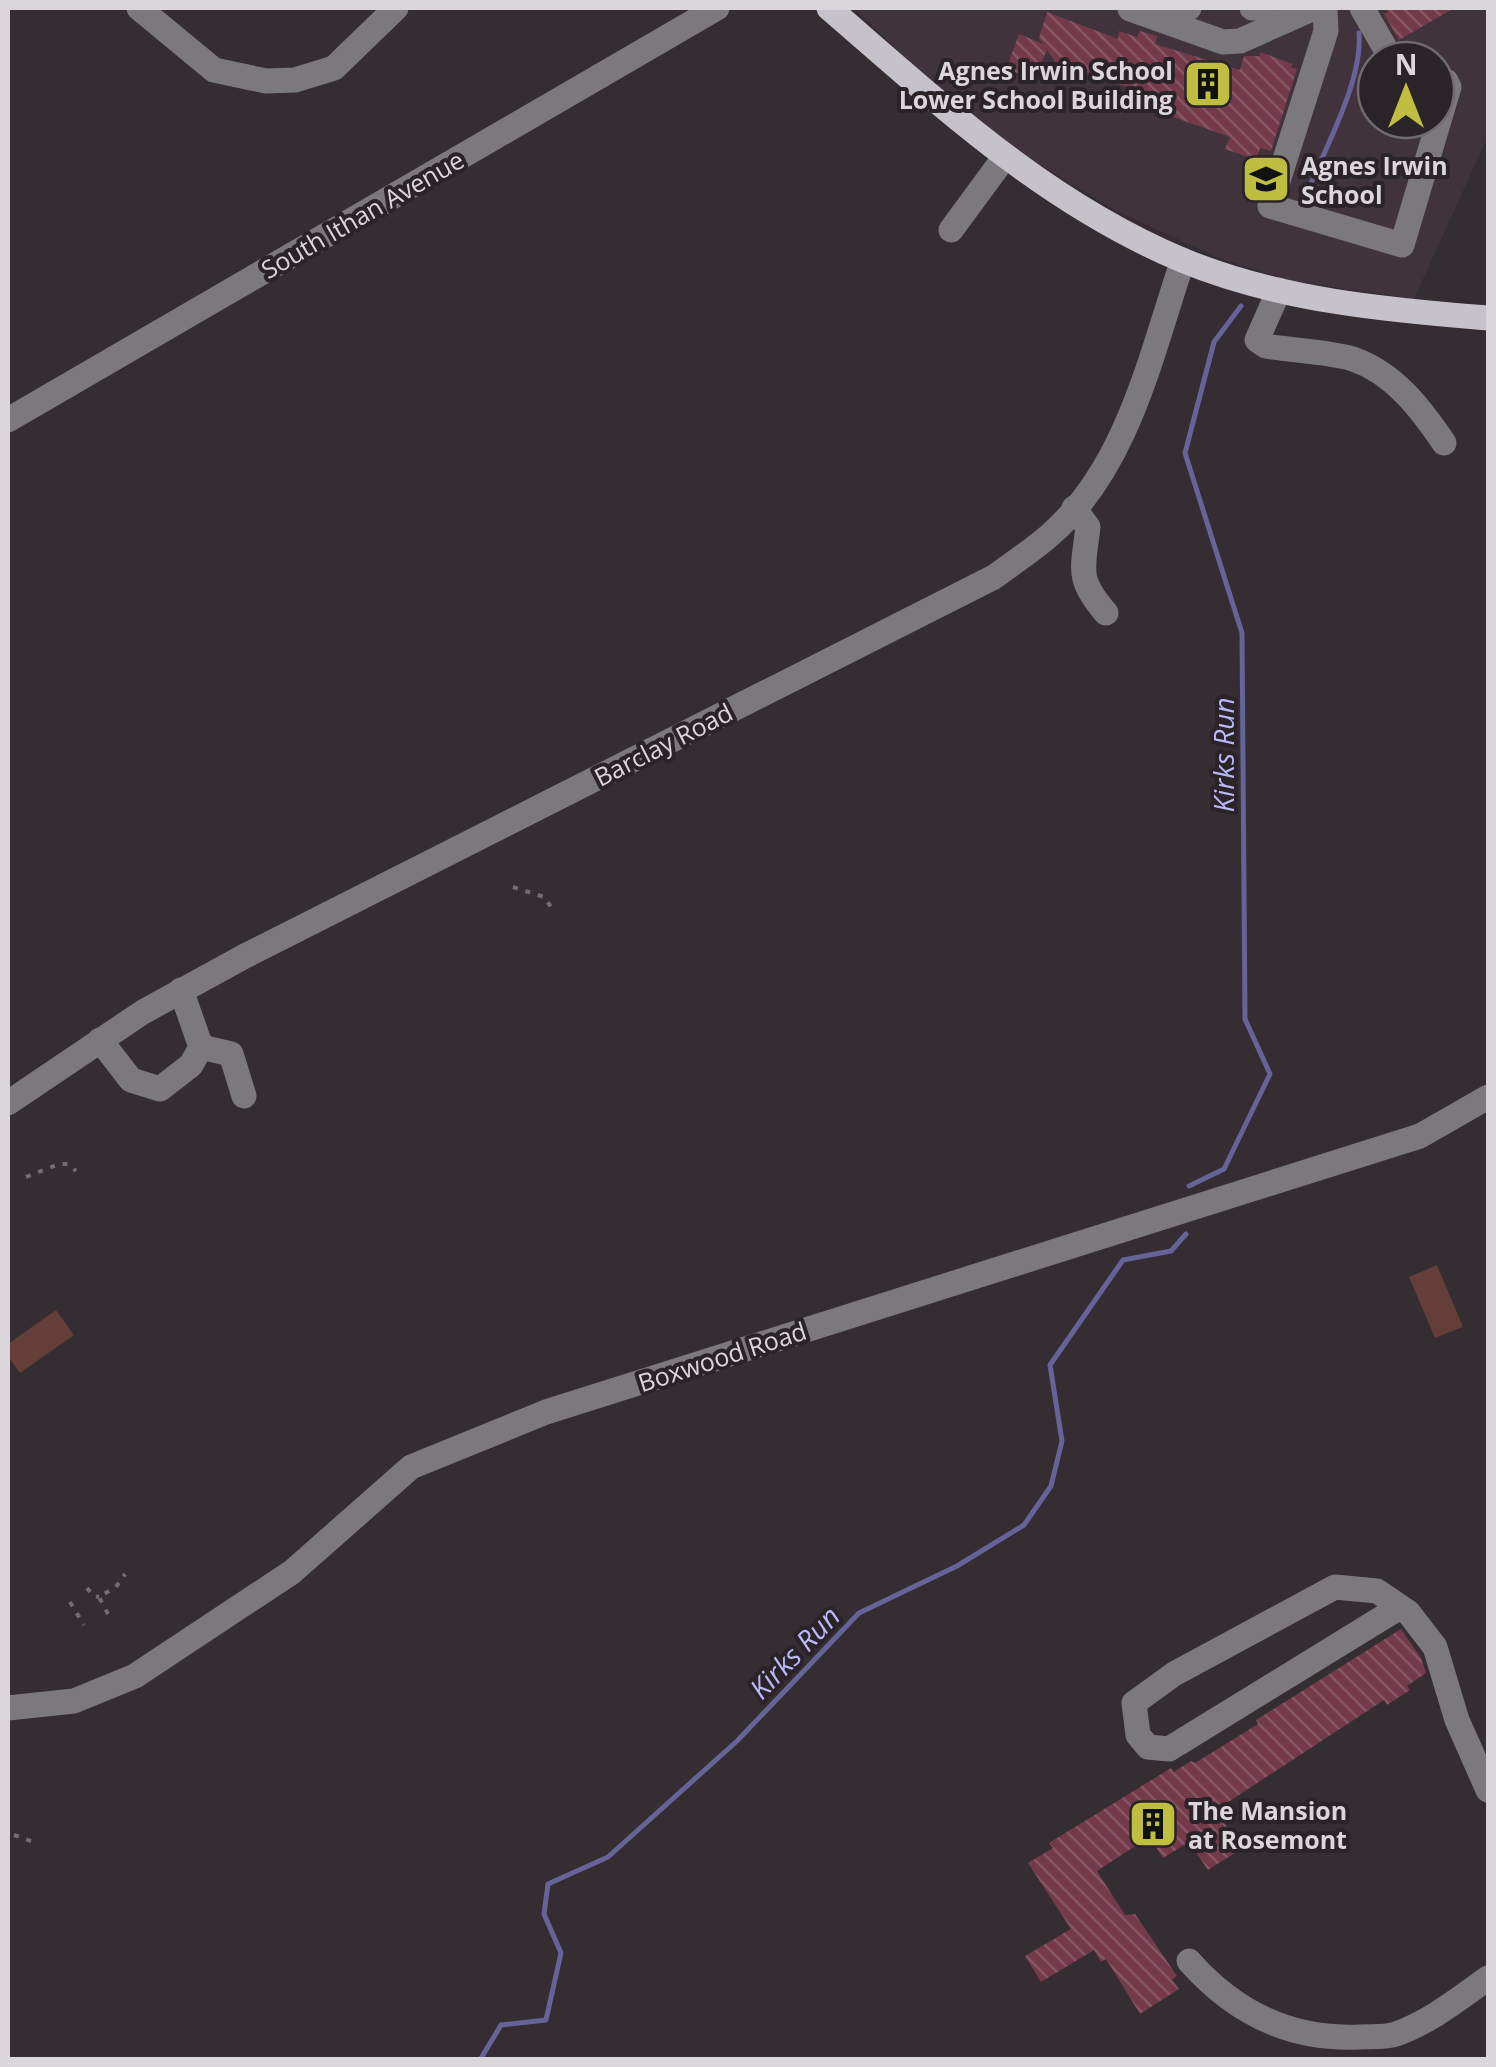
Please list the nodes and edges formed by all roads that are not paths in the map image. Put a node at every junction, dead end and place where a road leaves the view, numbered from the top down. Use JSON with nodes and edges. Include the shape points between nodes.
{"nodes":[{"id":1,"x":139,"y":8,"type":"edge"},
{"id":2,"x":396,"y":8,"type":"edge"},
{"id":3,"x":717,"y":8,"type":"edge"},
{"id":4,"x":828,"y":8,"type":"edge"},
{"id":5,"x":1124,"y":8,"type":"edge"},
{"id":6,"x":1189,"y":8,"type":"edge"},
{"id":7,"x":1252,"y":8,"type":"edge"},
{"id":8,"x":1302,"y":8,"type":"edge"},
{"id":9,"x":1314,"y":8,"type":"edge"},
{"id":10,"x":1325,"y":8,"type":"edge"},
{"id":11,"x":1362,"y":8,"type":"edge"},
{"id":12,"x":1380,"y":40,"type":"edge"},
{"id":13,"x":1433,"y":140,"type":"edge"},
{"id":14,"x":1004,"y":158,"type":"junction"},
{"id":15,"x":951,"y":230,"type":"dead end"},
{"id":16,"x":1183,"y":260,"type":"junction"},
{"id":17,"x":1279,"y":290,"type":"junction"},
{"id":18,"x":1488,"y":318,"type":"edge"},
{"id":19,"x":8,"y":420,"type":"edge"},
{"id":20,"x":1444,"y":443,"type":"dead end"},
{"id":21,"x":1074,"y":508,"type":"junction"},
{"id":22,"x":1106,"y":613,"type":"dead end"},
{"id":23,"x":181,"y":990,"type":"junction"},
{"id":24,"x":100,"y":1040,"type":"junction"},
{"id":25,"x":201,"y":1046,"type":"junction"},
{"id":26,"x":244,"y":1096,"type":"dead end"},
{"id":27,"x":1488,"y":1096,"type":"edge"},
{"id":28,"x":8,"y":1104,"type":"edge"},
{"id":29,"x":1400,"y":1607,"type":"junction"},
{"id":30,"x":8,"y":1708,"type":"edge"},
{"id":31,"x":1488,"y":1790,"type":"edge"},
{"id":32,"x":1188,"y":1960,"type":"dead end"},
{"id":33,"x":1488,"y":1978,"type":"edge"}],
"edges":[{"from":1,"to":2,"type":"street","via":[[214,70],[266,81],[334,68]]},
{"from":3,"to":19,"type":"street","name":"South Ithan Avenue"},
{"from":4,"to":14,"type":"main road"},
{"from":5,"to":6,"type":"street"},
{"from":5,"to":9,"type":"street","via":[[1223,42],[1240,42]]},
{"from":7,"to":8,"type":"street"},
{"from":10,"to":13,"type":"street","via":[[1326,31],[1270,206],[1402,245]]},
{"from":11,"to":12,"type":"street"},
{"from":14,"to":15,"type":"street"},
{"from":14,"to":16,"type":"main road","via":[[1101,220]]},
{"from":16,"to":17,"type":"main road"},
{"from":16,"to":21,"type":"street","name":"Barclay Road","via":[[1115,451]]},
{"from":17,"to":18,"type":"main road"},
{"from":17,"to":20,"type":"street","via":[[1257,340],[1352,360],[1391,379]]},
{"from":21,"to":22,"type":"street","via":[[1088,527],[1086,590]]},
{"from":21,"to":23,"type":"street","name":"Barclay Road","via":[[1052,534],[994,577]]},
{"from":23,"to":24,"type":"street","name":"Barclay Road"},
{"from":23,"to":25,"type":"street"},
{"from":24,"to":25,"type":"street","via":[[131,1080],[160,1088],[191,1065]]},
{"from":24,"to":28,"type":"street","name":"Barclay Road"},
{"from":25,"to":26,"type":"street","via":[[231,1054]]},
{"from":27,"to":30,"type":"street","name":"Boxwood Road","via":[[1420,1136],[546,1412],[411,1467],[292,1572],[135,1676],[74,1700]]},
{"from":29,"to":29,"type":"street","via":[[1377,1591],[1335,1587],[1174,1674],[1134,1703],[1138,1735],[1148,1747],[1169,1749]]},
{"from":29,"to":31,"type":"street","via":[[1435,1647]]},
{"from":32,"to":33,"type":"street","via":[[1214,1989],[1263,2020],[1326,2038],[1394,2035]]}]}
